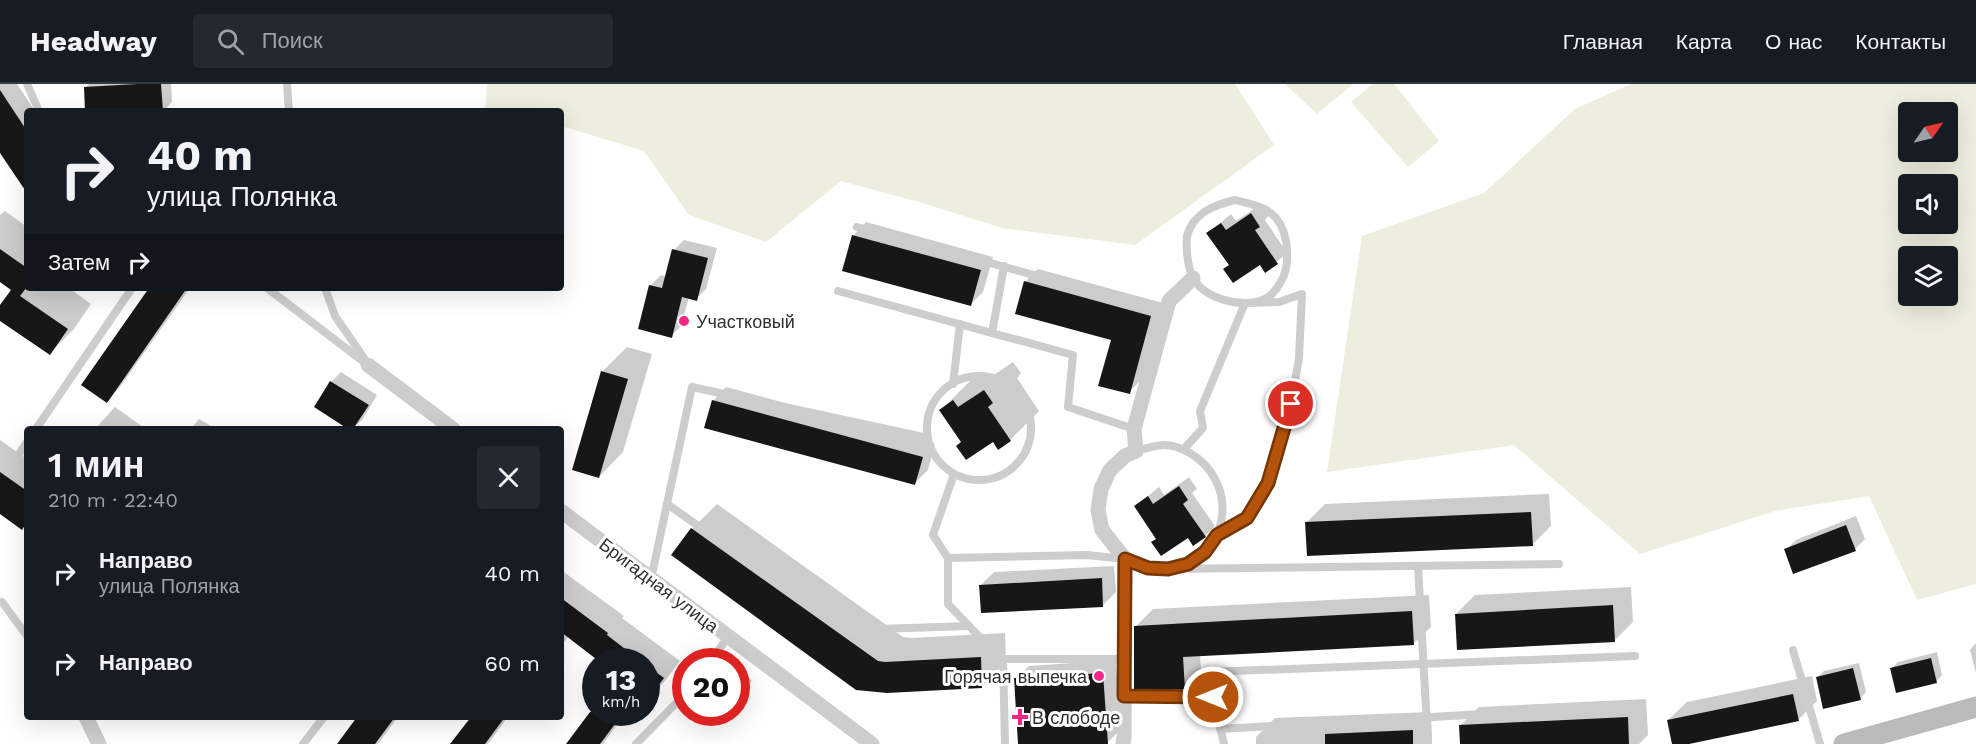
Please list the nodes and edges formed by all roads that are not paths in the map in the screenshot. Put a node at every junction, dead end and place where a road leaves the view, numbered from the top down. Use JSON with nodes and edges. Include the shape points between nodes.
{"nodes":[{"id":1,"x":27,"y":84,"type":"edge"},
{"id":2,"x":287,"y":84,"type":"edge"},
{"id":3,"x":38,"y":108,"type":"edge"},
{"id":4,"x":289,"y":108,"type":"edge"},
{"id":5,"x":857,"y":226,"type":"dead end"},
{"id":6,"x":0,"y":232,"type":"edge"},
{"id":7,"x":24,"y":233,"type":"edge"},
{"id":8,"x":1004,"y":266,"type":"junction"},
{"id":9,"x":1193,"y":279,"type":"junction"},
{"id":10,"x":130,"y":291,"type":"edge"},
{"id":11,"x":271,"y":291,"type":"edge"},
{"id":12,"x":326,"y":291,"type":"edge"},
{"id":13,"x":838,"y":291,"type":"dead end"},
{"id":14,"x":1245,"y":303,"type":"junction"},
{"id":15,"x":1167,"y":311,"type":"junction"},
{"id":16,"x":960,"y":324,"type":"junction"},
{"id":17,"x":992,"y":333,"type":"junction"},
{"id":18,"x":368,"y":365,"type":"junction"},
{"id":19,"x":953,"y":384,"type":"junction"},
{"id":20,"x":38,"y":426,"type":"edge"},
{"id":21,"x":449,"y":426,"type":"edge"},
{"id":22,"x":1134,"y":429,"type":"junction"},
{"id":23,"x":928,"y":438,"type":"junction"},
{"id":24,"x":24,"y":446,"type":"edge"},
{"id":25,"x":1184,"y":449,"type":"junction"},
{"id":26,"x":1136,"y":451,"type":"junction"},
{"id":27,"x":0,"y":459,"type":"edge"},
{"id":28,"x":954,"y":474,"type":"junction"},
{"id":29,"x":667,"y":504,"type":"junction"},
{"id":30,"x":564,"y":513,"type":"edge"},
{"id":31,"x":1217,"y":535,"type":"junction"},
{"id":32,"x":948,"y":558,"type":"junction"},
{"id":33,"x":1125,"y":559,"type":"junction"},
{"id":34,"x":1559,"y":564,"type":"dead end"},
{"id":35,"x":1418,"y":566,"type":"junction"},
{"id":36,"x":1168,"y":569,"type":"junction"},
{"id":37,"x":651,"y":580,"type":"junction"},
{"id":38,"x":0,"y":602,"type":"edge"},
{"id":39,"x":969,"y":626,"type":"junction"},
{"id":40,"x":24,"y":632,"type":"edge"},
{"id":41,"x":728,"y":637,"type":"junction"},
{"id":42,"x":720,"y":648,"type":"edge"},
{"id":43,"x":1793,"y":650,"type":"dead end"},
{"id":44,"x":1635,"y":656,"type":"dead end"},
{"id":45,"x":1003,"y":659,"type":"junction"},
{"id":46,"x":1125,"y":659,"type":"junction"},
{"id":47,"x":1424,"y":664,"type":"junction"},
{"id":48,"x":1124,"y":696,"type":"junction"},
{"id":49,"x":1213,"y":697,"type":"junction"},
{"id":50,"x":1625,"y":706,"type":"dead end"},
{"id":51,"x":672,"y":707,"type":"edge"},
{"id":52,"x":1976,"y":707,"type":"edge"},
{"id":53,"x":1427,"y":717,"type":"junction"},
{"id":54,"x":87,"y":720,"type":"edge"},
{"id":55,"x":322,"y":720,"type":"edge"},
{"id":56,"x":1221,"y":729,"type":"junction"},
{"id":57,"x":99,"y":744,"type":"edge"},
{"id":58,"x":303,"y":744,"type":"edge"},
{"id":59,"x":636,"y":744,"type":"edge"},
{"id":60,"x":872,"y":744,"type":"edge"},
{"id":61,"x":1005,"y":744,"type":"edge"},
{"id":62,"x":1123,"y":744,"type":"edge"},
{"id":63,"x":1224,"y":744,"type":"edge"},
{"id":64,"x":1428,"y":744,"type":"edge"},
{"id":65,"x":1820,"y":744,"type":"edge"},
{"id":66,"x":1844,"y":744,"type":"edge"}],
"edges":[{"from":1,"to":3,"type":"lane"},
{"from":2,"to":4,"type":"lane"},
{"from":5,"to":8,"type":"lane"},
{"from":6,"to":7,"type":"lane"},
{"from":8,"to":15,"type":"lane"},
{"from":8,"to":17,"type":"lane"},
{"from":9,"to":14,"type":"lane","via":[[1205,292]]},
{"from":9,"to":14,"type":"lane","via":[[1187,259],[1187,236],[1197,216],[1216,204],[1235,200],[1257,206],[1276,218],[1285,236],[1287,266],[1282,282],[1269,296]]},
{"from":9,"to":15,"type":"street","via":[[1169,301]]},
{"from":10,"to":20,"type":"lane"},
{"from":11,"to":18,"type":"lane"},
{"from":12,"to":18,"type":"lane","via":[[335,316]]},
{"from":13,"to":16,"type":"lane"},
{"from":14,"to":25,"type":"lane","via":[[1200,411],[1203,428]]},
{"from":14,"to":31,"type":"lane","via":[[1279,302],[1302,294],[1299,358],[1291,404],[1268,483],[1247,518]]},
{"from":15,"to":22,"type":"street"},
{"from":16,"to":17,"type":"lane"},
{"from":16,"to":19,"type":"lane"},
{"from":17,"to":22,"type":"lane","via":[[1073,356],[1068,407]]},
{"from":18,"to":21,"type":"street"},
{"from":19,"to":23,"type":"lane","via":[[933,404],[927,420]]},
{"from":19,"to":28,"type":"lane","via":[[975,376],[993,378],[1009,386],[1029,413],[1031,430],[1028,446],[1008,472],[993,479],[976,480]]},
{"from":22,"to":26,"type":"street"},
{"from":23,"to":28,"type":"lane","via":[[934,454]]},
{"from":23,"to":29,"type":"lane","via":[[692,387]]},
{"from":24,"to":27,"type":"lane","via":[[15,460]]},
{"from":25,"to":26,"type":"lane","via":[[1164,445]]},
{"from":25,"to":31,"type":"lane","via":[[1202,460],[1215,476],[1222,495]]},
{"from":26,"to":33,"type":"street","via":[[1110,470],[1101,489],[1098,510],[1102,530]]},
{"from":28,"to":32,"type":"lane","via":[[933,535]]},
{"from":29,"to":37,"type":"lane"},
{"from":29,"to":39,"type":"lane","via":[[848,630]]},
{"from":30,"to":37,"type":"street","name":"Бригадная улица"},
{"from":31,"to":36,"type":"lane","via":[[1205,552],[1188,564]]},
{"from":32,"to":33,"type":"lane","via":[[1087,555]]},
{"from":32,"to":39,"type":"lane","via":[[948,604]]},
{"from":33,"to":36,"type":"lane","via":[[1148,568]]},
{"from":33,"to":46,"type":"street"},
{"from":34,"to":35,"type":"lane"},
{"from":35,"to":36,"type":"lane"},
{"from":35,"to":47,"type":"lane"},
{"from":37,"to":41,"type":"street","name":"Бригадная улица"},
{"from":38,"to":40,"type":"lane"},
{"from":39,"to":45,"type":"lane"},
{"from":41,"to":42,"type":"lane"},
{"from":41,"to":60,"type":"street","name":"Бригадная улица"},
{"from":43,"to":65,"type":"lane"},
{"from":44,"to":47,"type":"lane"},
{"from":45,"to":46,"type":"lane"},
{"from":45,"to":61,"type":"lane"},
{"from":46,"to":48,"type":"street"},
{"from":47,"to":49,"type":"lane","via":[[1207,672]]},
{"from":47,"to":53,"type":"lane"},
{"from":48,"to":49,"type":"lane"},
{"from":48,"to":62,"type":"street"},
{"from":49,"to":56,"type":"lane"},
{"from":50,"to":53,"type":"lane"},
{"from":51,"to":59,"type":"lane"},
{"from":52,"to":66,"type":"street"},
{"from":53,"to":56,"type":"lane"},
{"from":53,"to":64,"type":"lane"},
{"from":54,"to":57,"type":"street"},
{"from":55,"to":58,"type":"lane"},
{"from":56,"to":63,"type":"lane"}]}
